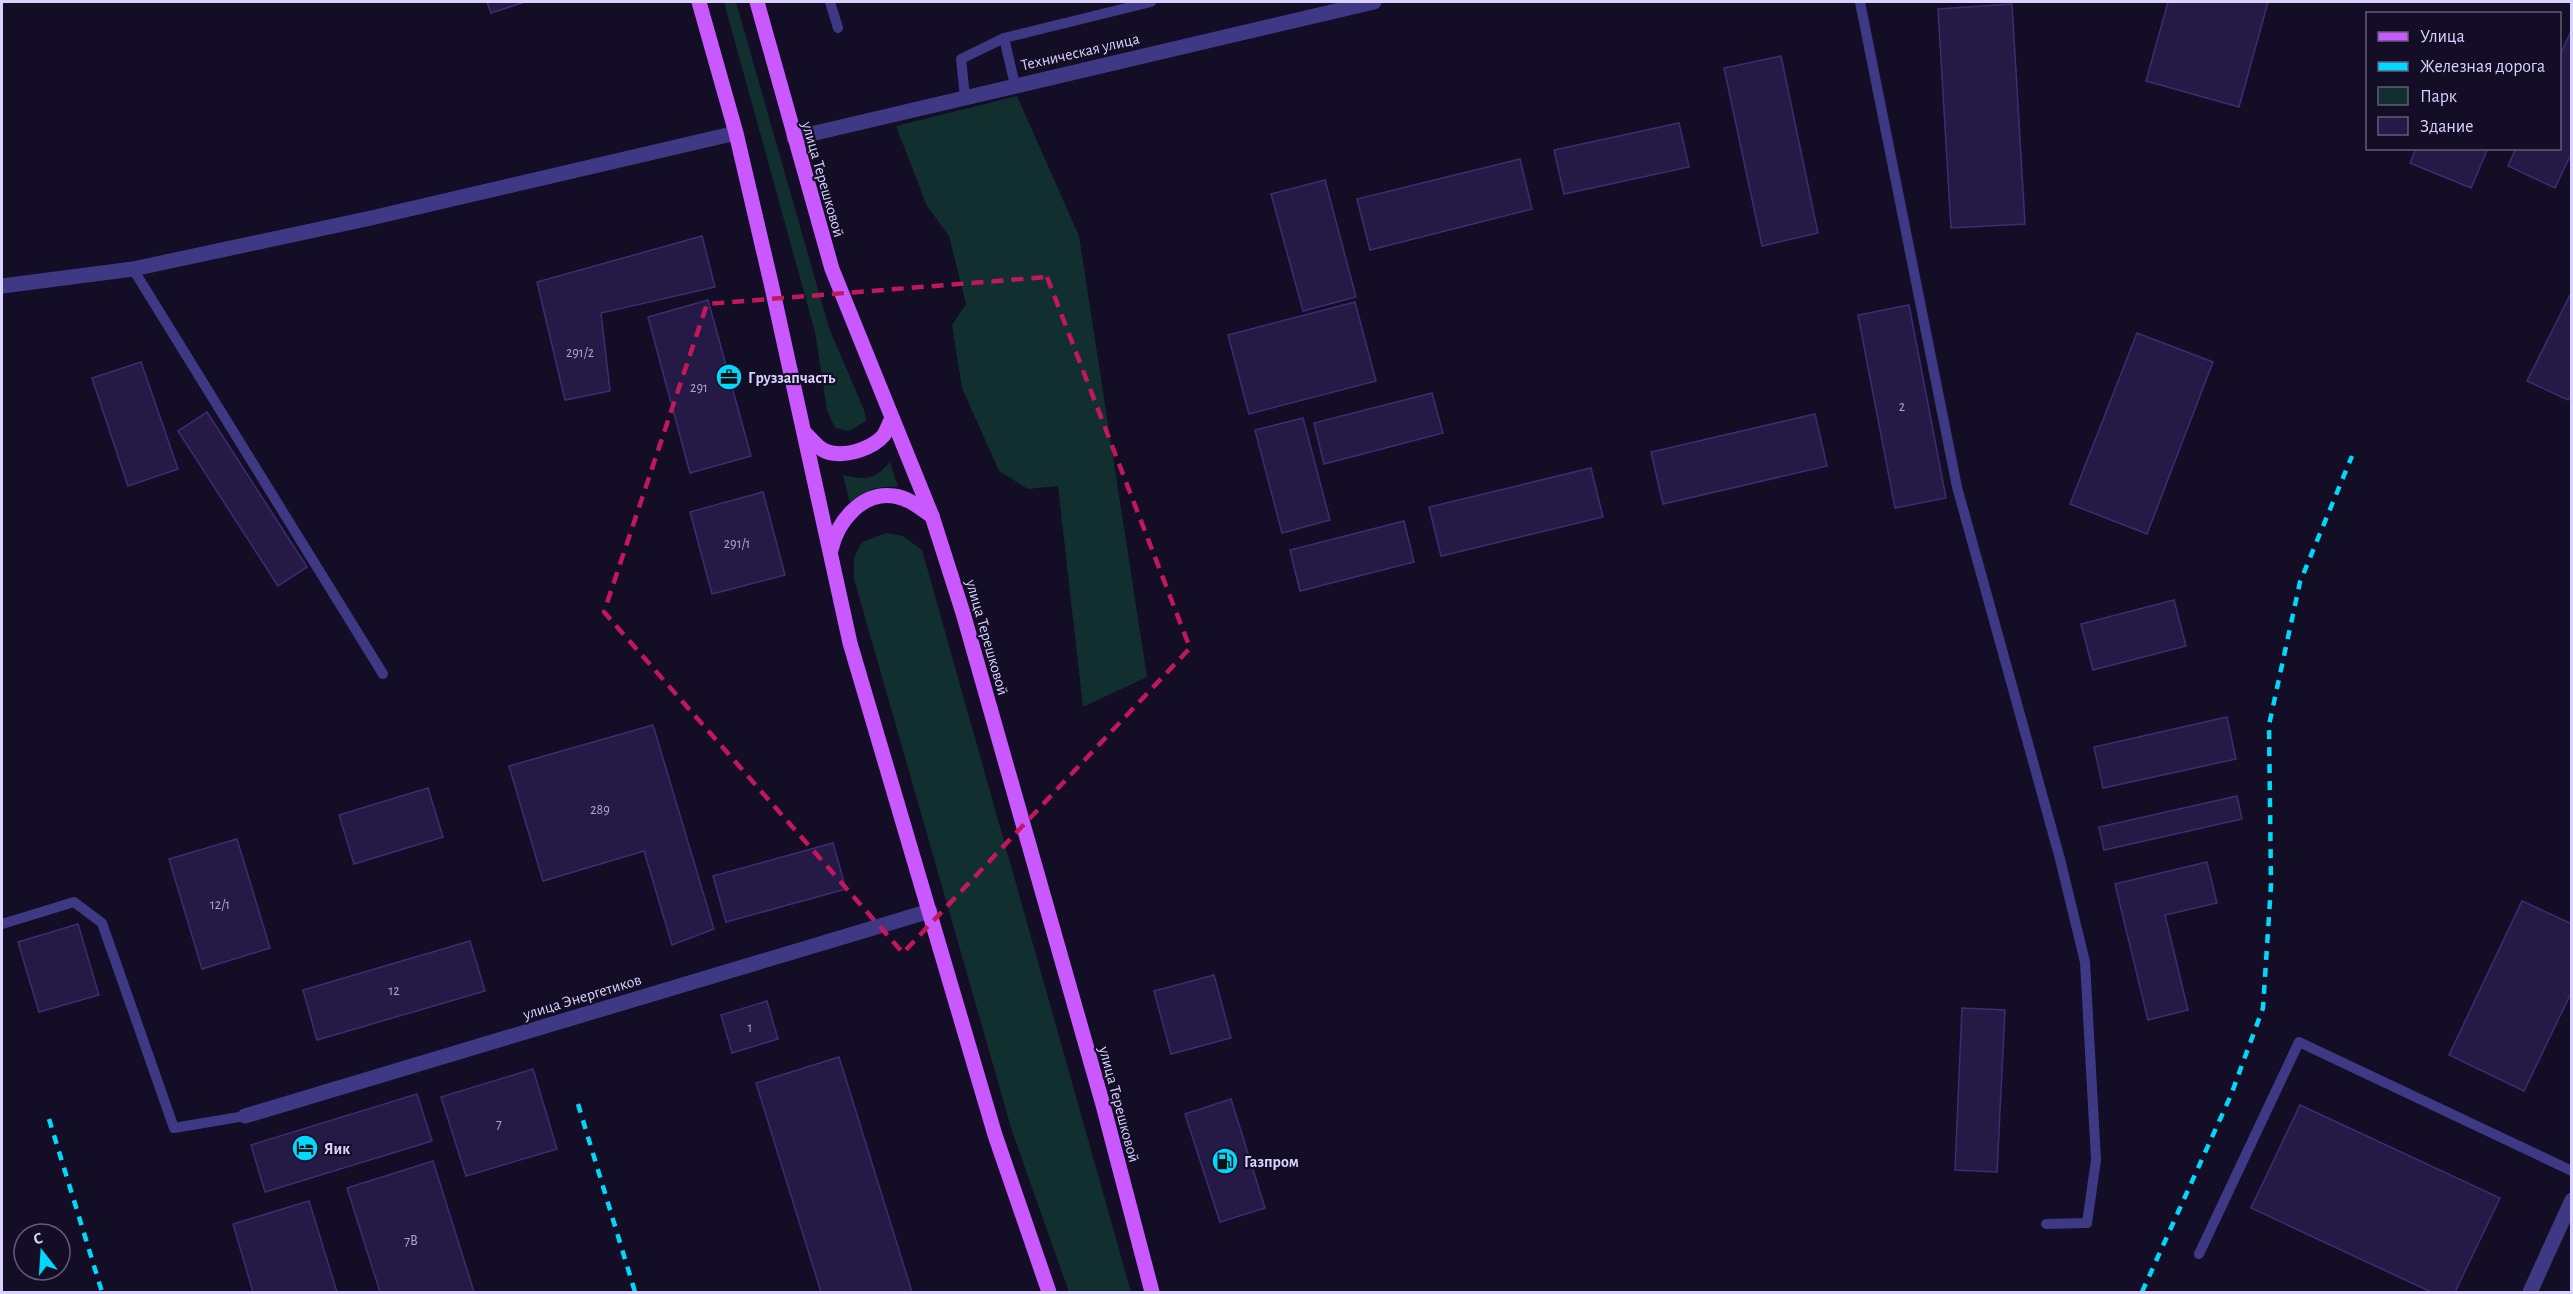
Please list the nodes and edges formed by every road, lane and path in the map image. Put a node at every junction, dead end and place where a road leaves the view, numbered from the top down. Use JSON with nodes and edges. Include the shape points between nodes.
{"nodes":[{"id":1,"x":699,"y":2,"type":"edge"},
{"id":2,"x":757,"y":2,"type":"edge"},
{"id":3,"x":830,"y":2,"type":"edge"},
{"id":4,"x":1151,"y":2,"type":"edge"},
{"id":5,"x":1374,"y":2,"type":"edge"},
{"id":6,"x":1860,"y":2,"type":"edge"},
{"id":7,"x":838,"y":28,"type":"dead end"},
{"id":8,"x":1004,"y":38,"type":"junction"},
{"id":9,"x":1015,"y":85,"type":"junction"},
{"id":10,"x":965,"y":96,"type":"junction"},
{"id":11,"x":736,"y":133,"type":"junction"},
{"id":12,"x":794,"y":138,"type":"junction"},
{"id":13,"x":133,"y":269,"type":"junction"},
{"id":14,"x":2,"y":286,"type":"edge"},
{"id":15,"x":892,"y":418,"type":"junction"},
{"id":16,"x":806,"y":434,"type":"junction"},
{"id":17,"x":932,"y":516,"type":"junction"},
{"id":18,"x":830,"y":558,"type":"junction"},
{"id":19,"x":383,"y":674,"type":"dead end"},
{"id":20,"x":930,"y":910,"type":"junction"},
{"id":21,"x":2,"y":924,"type":"edge"},
{"id":22,"x":245,"y":1116,"type":"joint"},
{"id":23,"x":2571,"y":1171,"type":"edge"},
{"id":24,"x":2571,"y":1200,"type":"edge"},
{"id":25,"x":2046,"y":1224,"type":"dead end"},
{"id":26,"x":2199,"y":1254,"type":"dead end"},
{"id":27,"x":1049,"y":1293,"type":"edge"},
{"id":28,"x":1152,"y":1293,"type":"edge"},
{"id":29,"x":2530,"y":1293,"type":"edge"}],
"edges":[{"from":1,"to":11,"type":"main road"},
{"from":2,"to":12,"type":"main road","name":"улица Терешковой"},
{"from":3,"to":7,"type":"lane"},
{"from":4,"to":8,"type":"lane"},
{"from":5,"to":9,"type":"street","name":"Техническая улица"},
{"from":6,"to":25,"type":"lane","via":[[1957,488],[2085,962],[2096,1160],[2087,1222]]},
{"from":8,"to":9,"type":"lane"},
{"from":8,"to":10,"type":"lane","via":[[961,59]]},
{"from":9,"to":10,"type":"street","name":"Техническая улица"},
{"from":10,"to":12,"type":"street","name":"Техническая улица"},
{"from":11,"to":13,"type":"street"},
{"from":11,"to":16,"type":"main road"},
{"from":12,"to":15,"type":"main road","name":"улица Терешковой","via":[[831,269]]},
{"from":13,"to":14,"type":"street"},
{"from":13,"to":19,"type":"lane"},
{"from":15,"to":16,"type":"main road","via":[[883,436],[850,453],[832,453]]},
{"from":15,"to":17,"type":"main road","name":"улица Терешковой"},
{"from":16,"to":18,"type":"main road"},
{"from":17,"to":18,"type":"main road","via":[[893,495],[874,498],[857,506],[844,519],[834,535]]},
{"from":17,"to":28,"type":"main road","name":"улица Терешковой","via":[[1103,1105]]},
{"from":18,"to":20,"type":"main road","via":[[850,643]]},
{"from":20,"to":22,"type":"street","name":"улица Энергетиков"},
{"from":20,"to":27,"type":"main road","via":[[995,1135]]},
{"from":21,"to":22,"type":"lane","via":[[74,902],[102,922],[174,1128]]},
{"from":23,"to":26,"type":"lane","via":[[2299,1042]]},
{"from":24,"to":29,"type":"street"}]}
